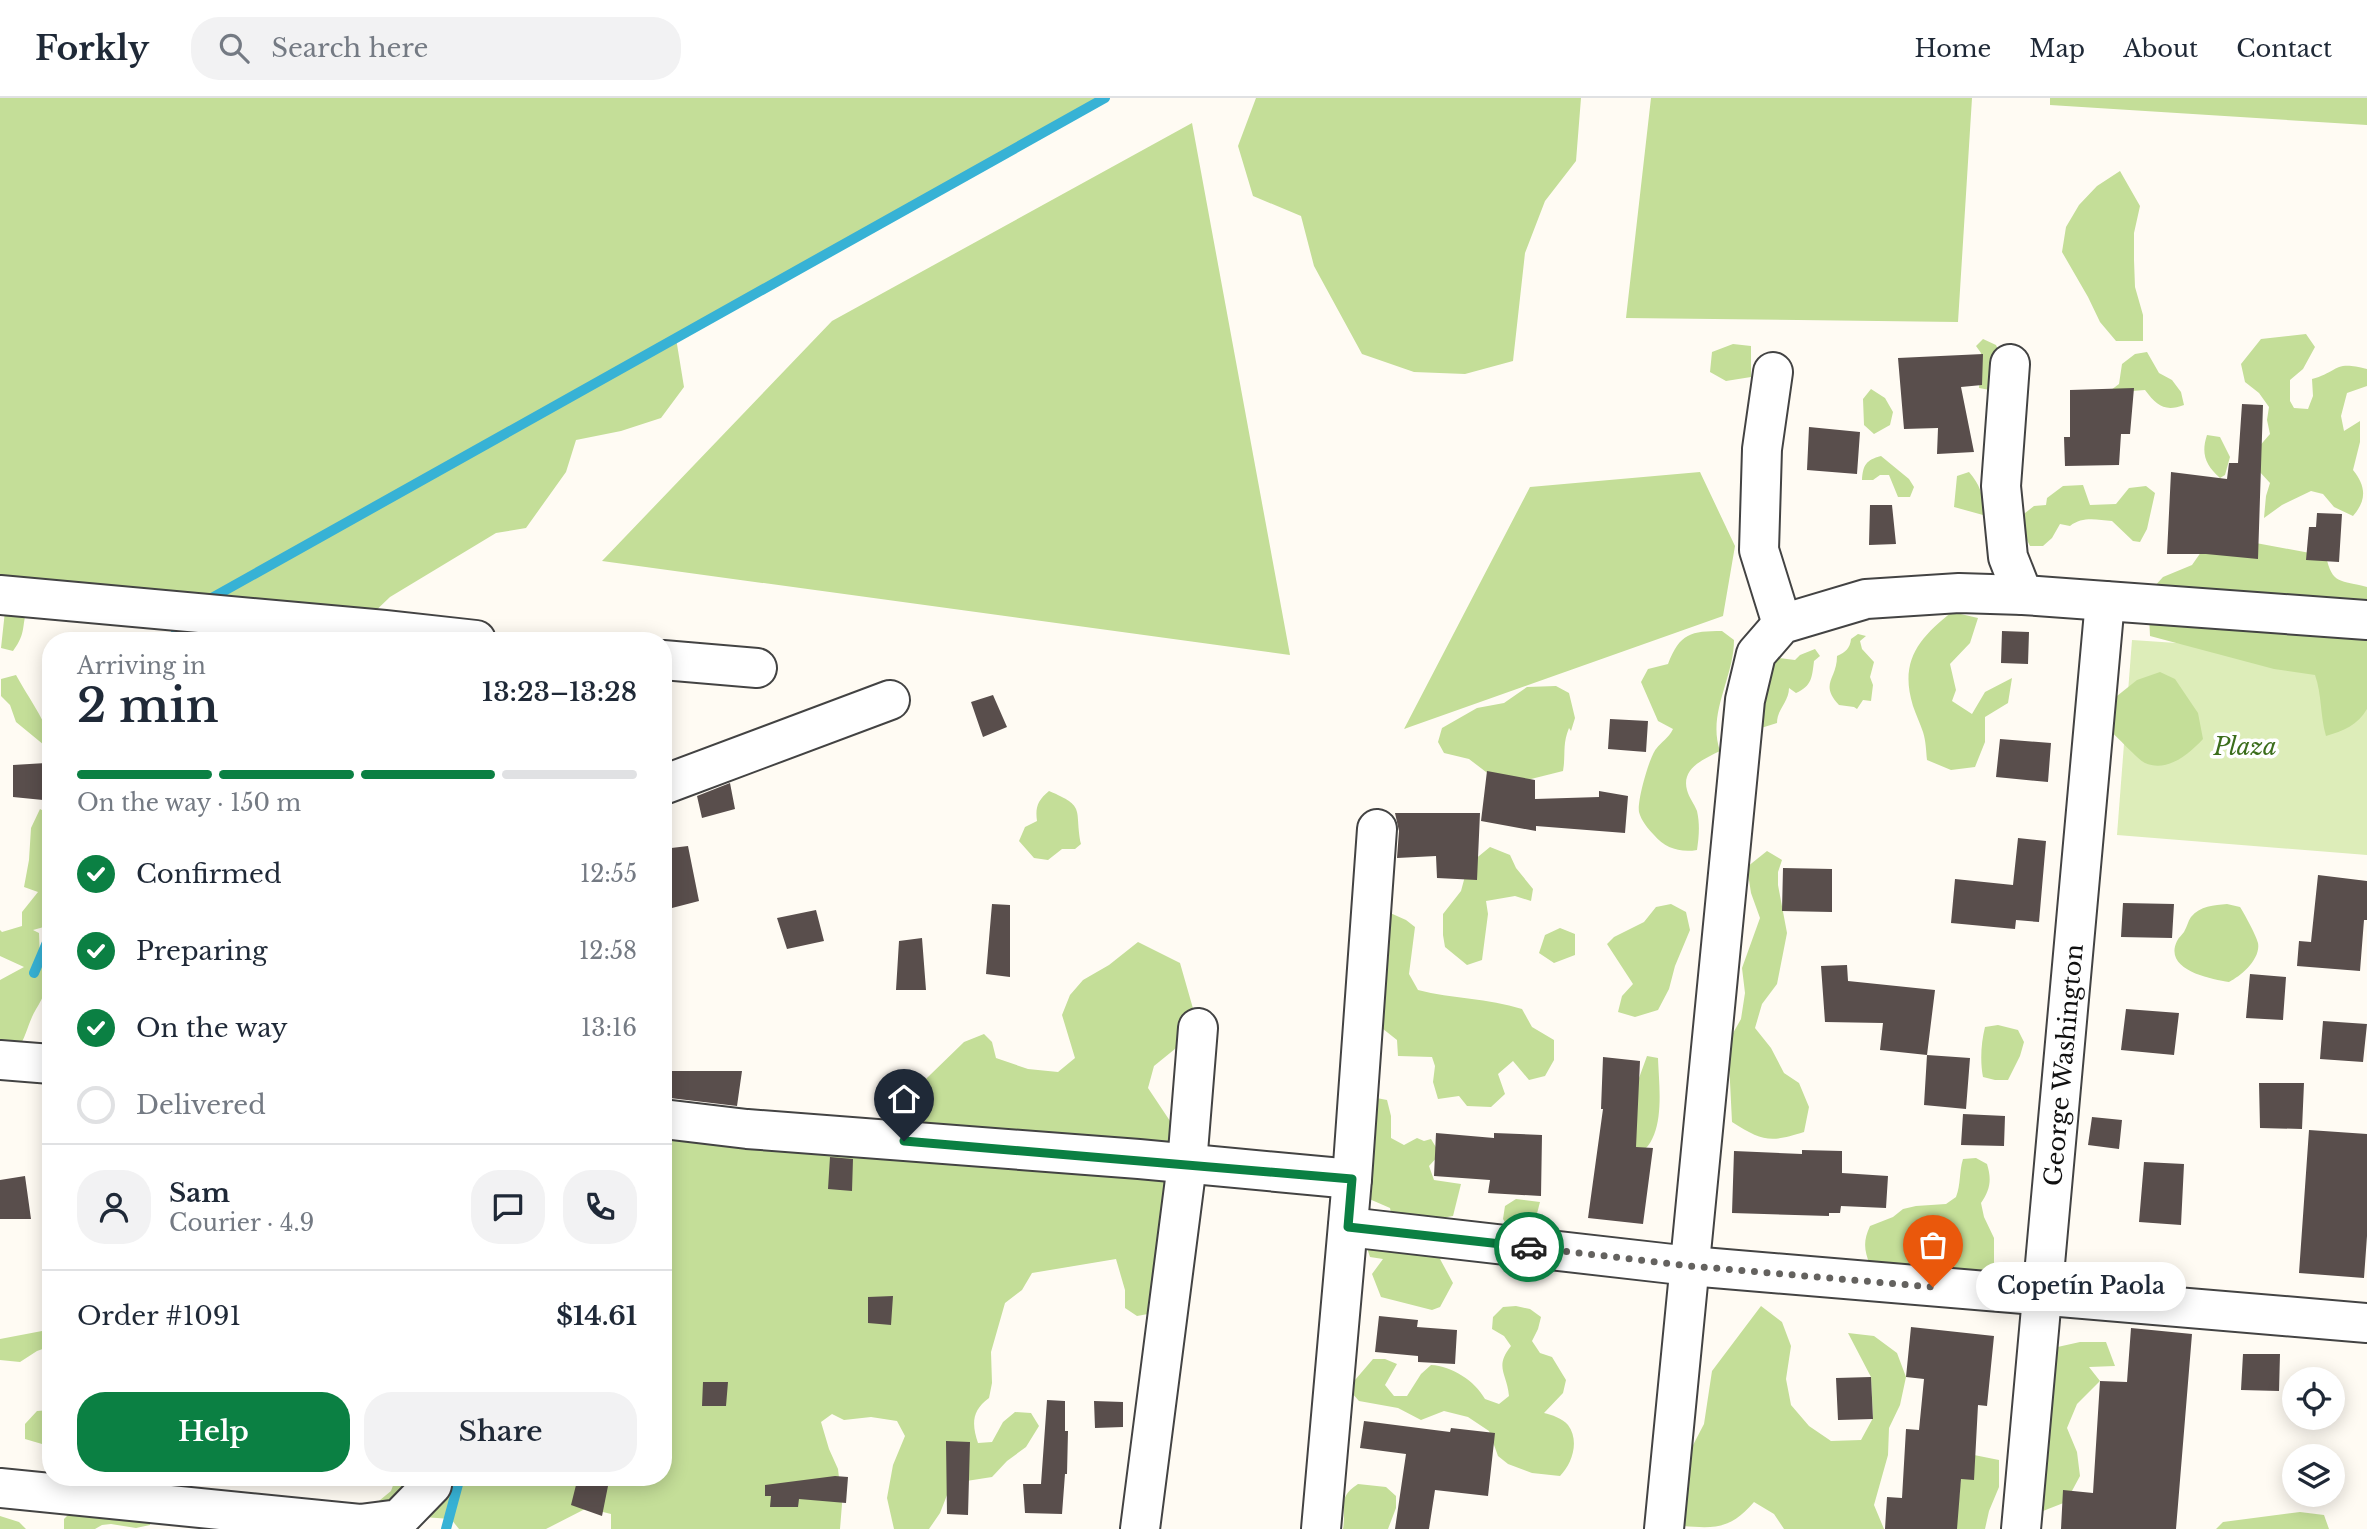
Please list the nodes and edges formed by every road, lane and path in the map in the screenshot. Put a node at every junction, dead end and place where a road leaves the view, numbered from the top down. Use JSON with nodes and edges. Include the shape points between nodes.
{"nodes":[{"id":1,"x":2010,"y":364,"type":"dead end"},
{"id":2,"x":1773,"y":372,"type":"dead end"},
{"id":3,"x":0,"y":595,"type":"edge"},
{"id":4,"x":2023,"y":595,"type":"junction"},
{"id":5,"x":2105,"y":601,"type":"junction"},
{"id":6,"x":2367,"y":620,"type":"edge"},
{"id":7,"x":1782,"y":624,"type":"junction"},
{"id":8,"x":403,"y":632,"type":"edge"},
{"id":9,"x":672,"y":661,"type":"edge"},
{"id":10,"x":757,"y":668,"type":"dead end"},
{"id":11,"x":890,"y":700,"type":"dead end"},
{"id":12,"x":672,"y":782,"type":"edge"},
{"id":13,"x":1377,"y":829,"type":"dead end"},
{"id":14,"x":1198,"y":1028,"type":"dead end"},
{"id":15,"x":0,"y":1060,"type":"edge"},
{"id":16,"x":42,"y":1063,"type":"edge"},
{"id":17,"x":672,"y":1120,"type":"edge"},
{"id":18,"x":1187,"y":1164,"type":"junction"},
{"id":19,"x":1352,"y":1179,"type":"junction"},
{"id":20,"x":1348,"y":1227,"type":"junction"},
{"id":21,"x":1690,"y":1266,"type":"junction"},
{"id":22,"x":2042,"y":1296,"type":"junction"},
{"id":23,"x":2367,"y":1323,"type":"edge"},
{"id":24,"x":431,"y":1486,"type":"edge"},
{"id":25,"x":0,"y":1489,"type":"edge"},
{"id":26,"x":1140,"y":1529,"type":"edge"},
{"id":27,"x":1321,"y":1529,"type":"edge"},
{"id":28,"x":1664,"y":1529,"type":"edge"},
{"id":29,"x":2021,"y":1529,"type":"edge"}],
"edges":[{"from":1,"to":4,"type":"street","via":[[2001,486],[2008,557]]},
{"from":2,"to":7,"type":"street","via":[[1762,449],[1759,550]]},
{"from":3,"to":8,"type":"street"},
{"from":4,"to":5,"type":"street"},
{"from":4,"to":7,"type":"street","via":[[1959,593],[1866,599]]},
{"from":5,"to":6,"type":"street"},
{"from":5,"to":22,"type":"street","name":"George Washington"},
{"from":7,"to":21,"type":"street","via":[[1756,654],[1745,700]]},
{"from":9,"to":10,"type":"street"},
{"from":11,"to":12,"type":"street"},
{"from":13,"to":19,"type":"street"},
{"from":14,"to":18,"type":"street"},
{"from":15,"to":16,"type":"street"},
{"from":17,"to":18,"type":"street"},
{"from":18,"to":19,"type":"street"},
{"from":18,"to":26,"type":"street"},
{"from":19,"to":20,"type":"street"},
{"from":20,"to":21,"type":"street"},
{"from":20,"to":27,"type":"street"},
{"from":21,"to":22,"type":"street"},
{"from":21,"to":28,"type":"street"},
{"from":22,"to":23,"type":"street"},
{"from":22,"to":29,"type":"street","name":"George Washington"},
{"from":24,"to":25,"type":"street","via":[[399,1520],[360,1524]]}]}
